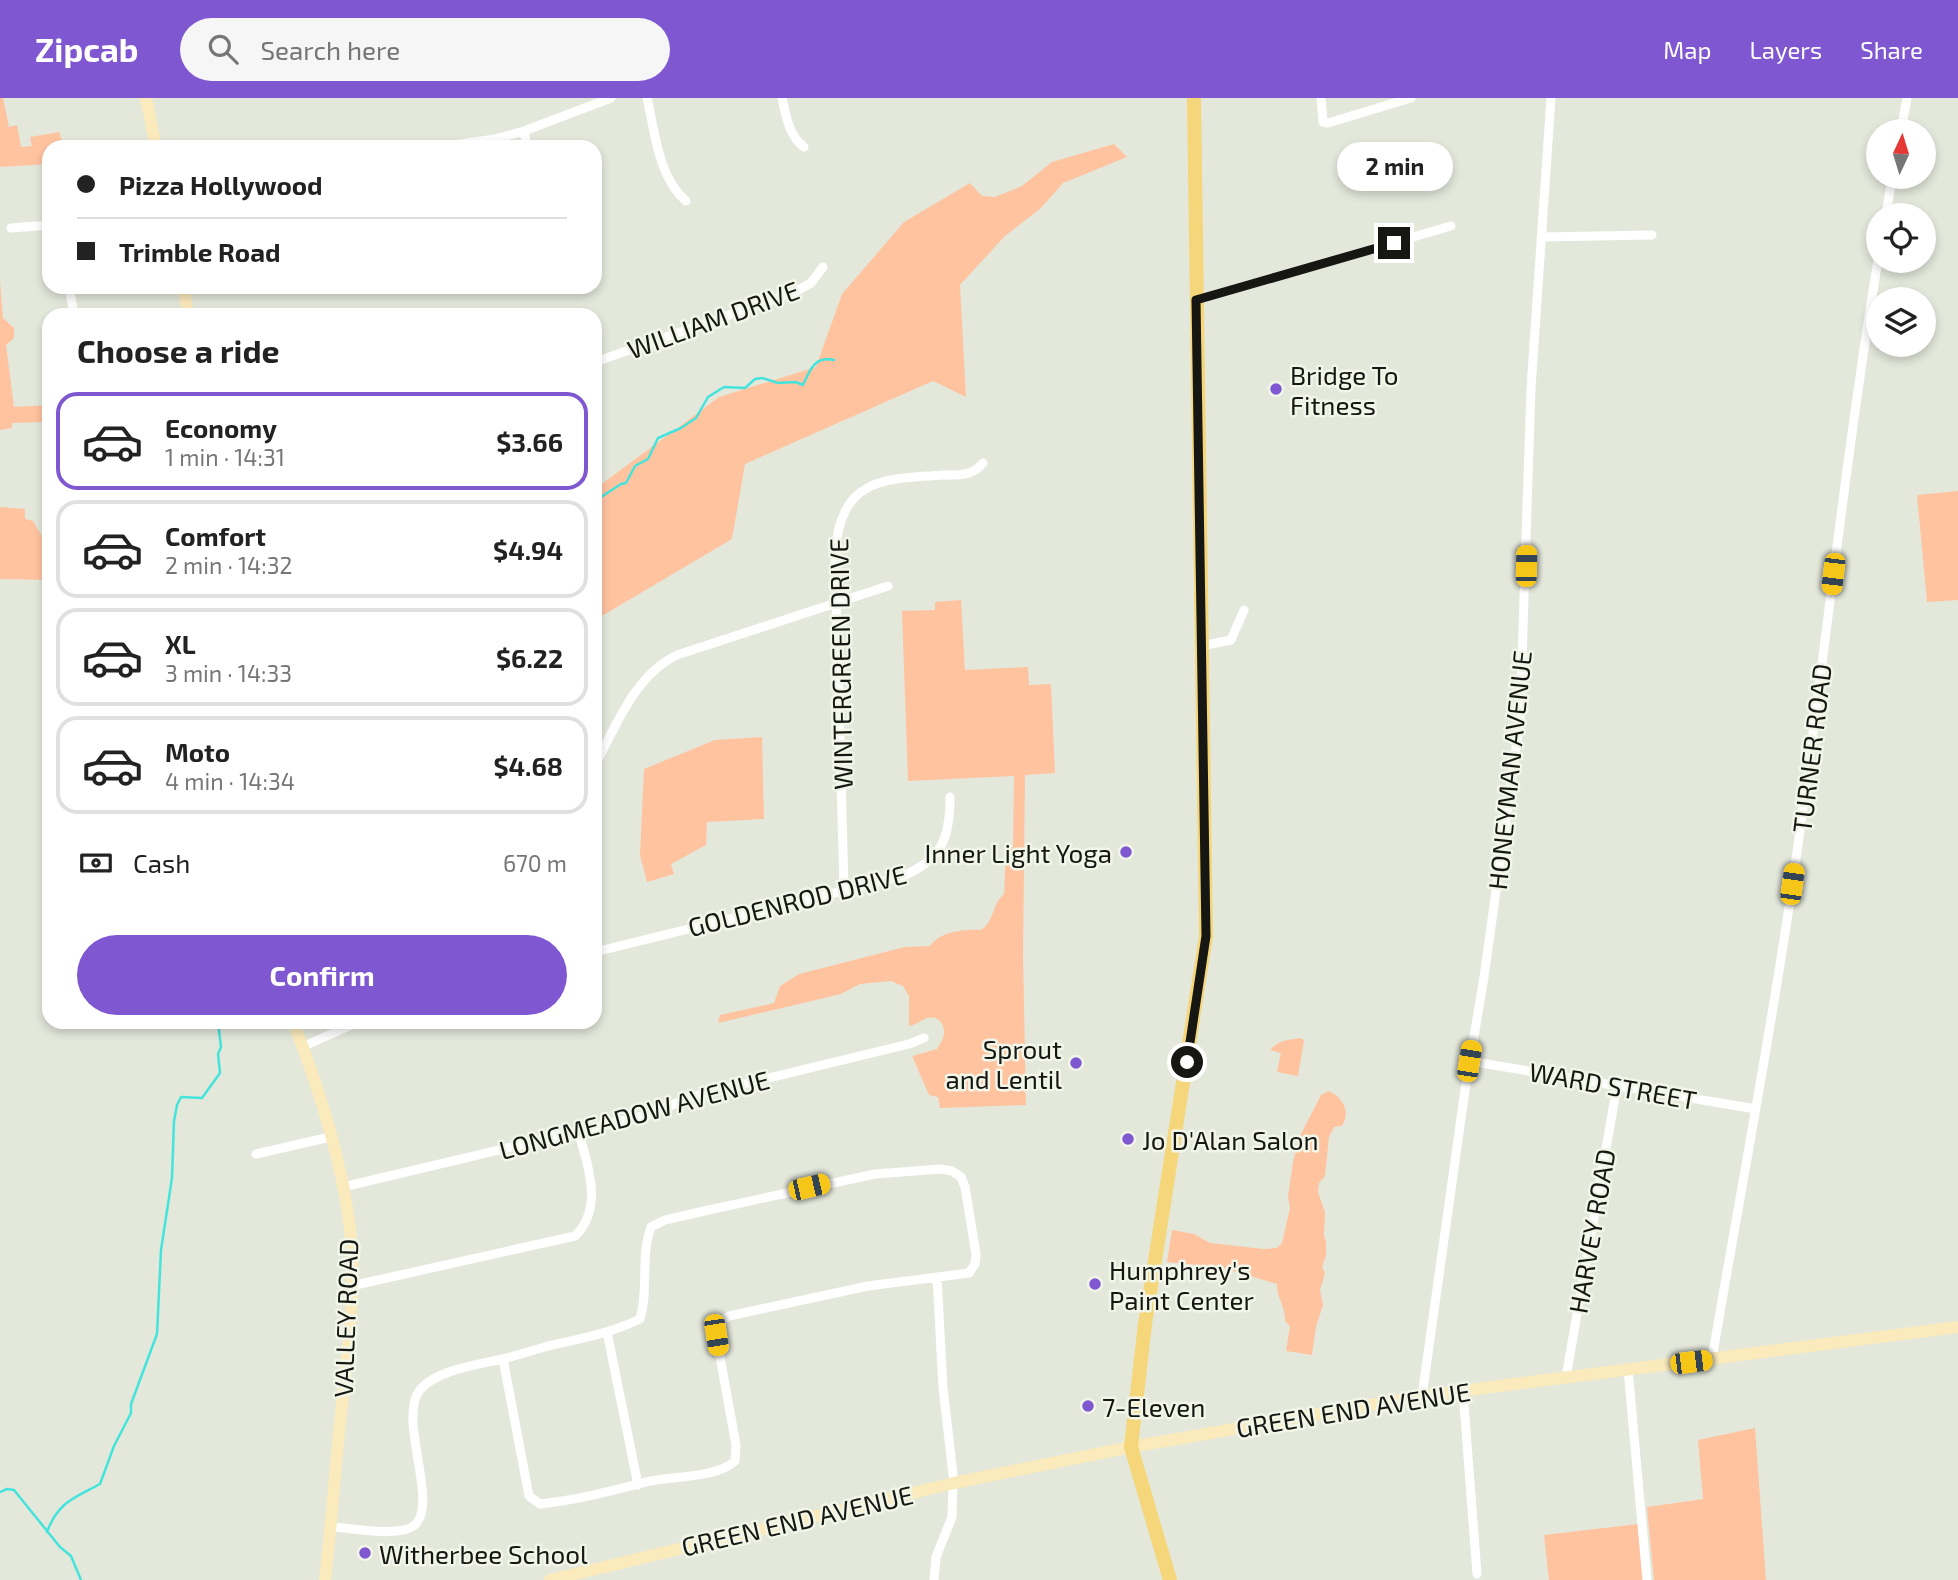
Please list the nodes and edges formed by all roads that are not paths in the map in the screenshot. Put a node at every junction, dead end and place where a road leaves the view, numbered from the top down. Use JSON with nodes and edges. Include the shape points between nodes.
{"nodes":[{"id":1,"x":146,"y":98,"type":"edge"},
{"id":2,"x":611,"y":98,"type":"edge"},
{"id":3,"x":647,"y":98,"type":"edge"},
{"id":4,"x":782,"y":98,"type":"edge"},
{"id":5,"x":1194,"y":98,"type":"edge"},
{"id":6,"x":1321,"y":98,"type":"edge"},
{"id":7,"x":1412,"y":98,"type":"edge"},
{"id":8,"x":1551,"y":98,"type":"edge"},
{"id":9,"x":1908,"y":98,"type":"edge"},
{"id":10,"x":1904,"y":119,"type":"edge"},
{"id":11,"x":524,"y":131,"type":"junction"},
{"id":12,"x":155,"y":140,"type":"edge"},
{"id":13,"x":488,"y":140,"type":"edge"},
{"id":14,"x":526,"y":140,"type":"edge"},
{"id":15,"x":804,"y":147,"type":"dead end"},
{"id":16,"x":686,"y":201,"type":"dead end"},
{"id":17,"x":42,"y":226,"type":"edge"},
{"id":18,"x":1451,"y":226,"type":"dead end"},
{"id":19,"x":11,"y":228,"type":"dead end"},
{"id":20,"x":1652,"y":235,"type":"dead end"},
{"id":21,"x":1541,"y":237,"type":"junction"},
{"id":22,"x":823,"y":267,"type":"dead end"},
{"id":23,"x":1876,"y":273,"type":"edge"},
{"id":24,"x":1196,"y":300,"type":"junction"},
{"id":25,"x":602,"y":360,"type":"edge"},
{"id":26,"x":984,"y":463,"type":"dead end"},
{"id":27,"x":888,"y":586,"type":"dead end"},
{"id":28,"x":836,"y":603,"type":"junction"},
{"id":29,"x":1244,"y":610,"type":"dead end"},
{"id":30,"x":1202,"y":646,"type":"junction"},
{"id":31,"x":602,"y":753,"type":"edge"},
{"id":32,"x":950,"y":797,"type":"dead end"},
{"id":33,"x":844,"y":890,"type":"junction"},
{"id":34,"x":602,"y":950,"type":"edge"},
{"id":35,"x":296,"y":1029,"type":"edge"},
{"id":36,"x":342,"y":1029,"type":"edge"},
{"id":37,"x":925,"y":1038,"type":"dead end"},
{"id":38,"x":302,"y":1047,"type":"junction"},
{"id":39,"x":1469,"y":1061,"type":"junction"},
{"id":40,"x":1617,"y":1086,"type":"junction"},
{"id":41,"x":1756,"y":1109,"type":"junction"},
{"id":42,"x":578,"y":1131,"type":"junction"},
{"id":43,"x":330,"y":1137,"type":"junction"},
{"id":44,"x":256,"y":1154,"type":"dead end"},
{"id":45,"x":343,"y":1187,"type":"junction"},
{"id":46,"x":937,"y":1277,"type":"junction"},
{"id":47,"x":351,"y":1286,"type":"junction"},
{"id":48,"x":1958,"y":1327,"type":"edge"},
{"id":49,"x":607,"y":1332,"type":"junction"},
{"id":50,"x":503,"y":1359,"type":"junction"},
{"id":51,"x":1712,"y":1359,"type":"junction"},
{"id":52,"x":1628,"y":1369,"type":"junction"},
{"id":53,"x":1566,"y":1377,"type":"junction"},
{"id":54,"x":1463,"y":1391,"type":"junction"},
{"id":55,"x":1422,"y":1396,"type":"junction"},
{"id":56,"x":1130,"y":1447,"type":"junction"},
{"id":57,"x":953,"y":1483,"type":"junction"},
{"id":58,"x":638,"y":1485,"type":"junction"},
{"id":59,"x":331,"y":1527,"type":"junction"},
{"id":60,"x":1477,"y":1574,"type":"dead end"},
{"id":61,"x":326,"y":1580,"type":"edge"},
{"id":62,"x":550,"y":1580,"type":"edge"},
{"id":63,"x":934,"y":1580,"type":"edge"},
{"id":64,"x":1170,"y":1580,"type":"edge"},
{"id":65,"x":1647,"y":1580,"type":"edge"}],
"edges":[{"from":1,"to":12,"type":"main road"},
{"from":2,"to":11,"type":"street"},
{"from":3,"to":16,"type":"street","via":[[667,177]]},
{"from":4,"to":15,"type":"street","via":[[790,128]]},
{"from":5,"to":24,"type":"main road"},
{"from":6,"to":7,"type":"street","via":[[1323,122]]},
{"from":8,"to":21,"type":"street","name":"HONEYMAN AVENUE"},
{"from":9,"to":10,"type":"street"},
{"from":11,"to":13,"type":"street"},
{"from":11,"to":14,"type":"street"},
{"from":17,"to":19,"type":"street"},
{"from":18,"to":24,"type":"street"},
{"from":20,"to":21,"type":"street"},
{"from":21,"to":39,"type":"street","name":"HONEYMAN AVENUE","via":[[1520,719]]},
{"from":22,"to":25,"type":"street","name":"WILLIAM DRIVE","via":[[811,283],[795,292]]},
{"from":23,"to":41,"type":"street","name":"TURNER ROAD","via":[[1794,872]]},
{"from":24,"to":30,"type":"main road"},
{"from":26,"to":28,"type":"street","name":"WINTERGREEN DRIVE","via":[[972,473],[886,480],[862,491],[841,516],[837,532]]},
{"from":27,"to":28,"type":"street"},
{"from":28,"to":31,"type":"street","via":[[663,662],[641,683]]},
{"from":28,"to":33,"type":"street","name":"WINTERGREEN DRIVE"},
{"from":29,"to":30,"type":"street","via":[[1231,640]]},
{"from":30,"to":56,"type":"main road","via":[[1206,936]]},
{"from":32,"to":33,"type":"street","name":"GOLDENROD DRIVE","via":[[947,834],[925,866]]},
{"from":33,"to":34,"type":"street","name":"GOLDENROD DRIVE"},
{"from":35,"to":38,"type":"main road","name":"VALLEY ROAD"},
{"from":36,"to":38,"type":"street"},
{"from":37,"to":42,"type":"street","name":"LONGMEADOW AVENUE","via":[[679,1100],[655,1112]]},
{"from":38,"to":43,"type":"main road","name":"VALLEY ROAD"},
{"from":39,"to":40,"type":"street","name":"WARD STREET"},
{"from":39,"to":55,"type":"street","name":"HONEYMAN AVENUE"},
{"from":40,"to":41,"type":"street","name":"WARD STREET"},
{"from":40,"to":53,"type":"street","name":"HARVEY ROAD"},
{"from":41,"to":51,"type":"street","name":"TURNER ROAD"},
{"from":42,"to":45,"type":"street","name":"LONGMEADOW AVENUE"},
{"from":42,"to":47,"type":"street","via":[[592,1200],[584,1227],[575,1236]]},
{"from":43,"to":44,"type":"street"},
{"from":43,"to":45,"type":"main road","name":"VALLEY ROAD"},
{"from":45,"to":47,"type":"main road","name":"VALLEY ROAD","via":[[352,1252]]},
{"from":46,"to":49,"type":"street","via":[[969,1273],[975,1264],[961,1177],[941,1169],[875,1174],[665,1220],[651,1227],[645,1241],[645,1303],[640,1318]]},
{"from":46,"to":57,"type":"street"},
{"from":46,"to":58,"type":"street","via":[[868,1286],[722,1320],[715,1328],[736,1461],[712,1471]]},
{"from":47,"to":59,"type":"main road","name":"VALLEY ROAD"},
{"from":48,"to":51,"type":"main road","name":"GREEN END AVENUE"},
{"from":49,"to":50,"type":"street"},
{"from":49,"to":58,"type":"street"},
{"from":50,"to":58,"type":"street","via":[[529,1496],[540,1504],[561,1502]]},
{"from":50,"to":59,"type":"street","via":[[429,1381],[418,1393],[411,1419],[423,1495],[417,1523],[397,1531]]},
{"from":51,"to":52,"type":"main road","name":"GREEN END AVENUE"},
{"from":52,"to":53,"type":"main road","name":"GREEN END AVENUE"},
{"from":52,"to":65,"type":"street"},
{"from":53,"to":54,"type":"main road","name":"GREEN END AVENUE"},
{"from":54,"to":55,"type":"main road","name":"GREEN END AVENUE"},
{"from":54,"to":60,"type":"street"},
{"from":55,"to":56,"type":"main road","name":"GREEN END AVENUE"},
{"from":56,"to":57,"type":"main road","name":"GREEN END AVENUE"},
{"from":56,"to":64,"type":"main road"},
{"from":57,"to":62,"type":"main road","name":"GREEN END AVENUE"},
{"from":57,"to":63,"type":"street","via":[[952,1517],[936,1557]]},
{"from":59,"to":61,"type":"main road","name":"VALLEY ROAD"}]}
